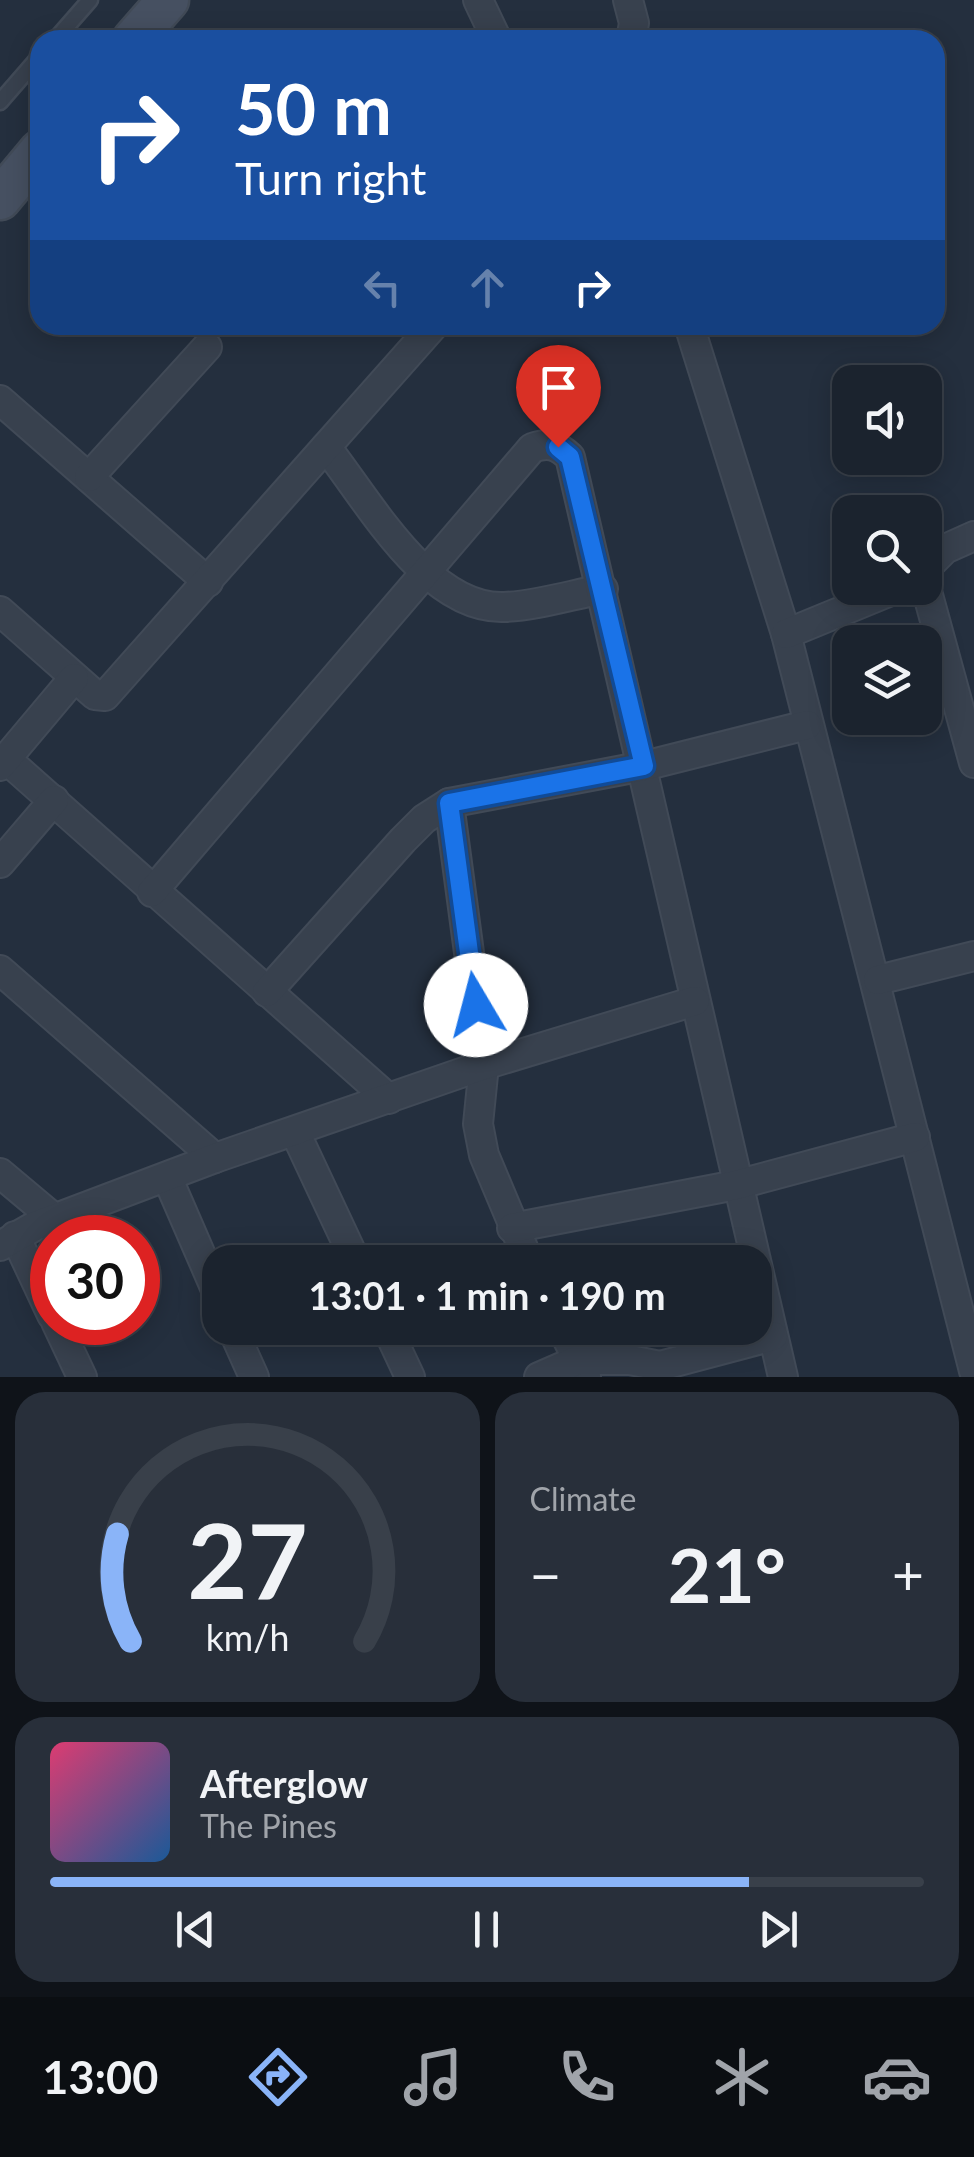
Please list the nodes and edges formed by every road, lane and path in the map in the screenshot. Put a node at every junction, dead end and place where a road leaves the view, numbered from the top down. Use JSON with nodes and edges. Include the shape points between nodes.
{"nodes":[{"id":1,"x":90,"y":0,"type":"edge"},
{"id":2,"x":168,"y":0,"type":"edge"},
{"id":3,"x":478,"y":0,"type":"edge"},
{"id":4,"x":628,"y":0,"type":"edge"},
{"id":5,"x":63,"y":30,"type":"edge"},
{"id":6,"x":142,"y":30,"type":"edge"},
{"id":7,"x":492,"y":30,"type":"edge"},
{"id":8,"x":633,"y":30,"type":"edge"},
{"id":9,"x":30,"y":68,"type":"edge"},
{"id":10,"x":0,"y":102,"type":"edge"},
{"id":11,"x":30,"y":163,"type":"edge"},
{"id":12,"x":0,"y":199,"type":"edge"},
{"id":13,"x":425,"y":335,"type":"edge"},
{"id":14,"x":692,"y":335,"type":"edge"},
{"id":15,"x":206,"y":347,"type":"dead end"},
{"id":16,"x":0,"y":400,"type":"edge"},
{"id":17,"x":326,"y":447,"type":"junction"},
{"id":18,"x":89,"y":477,"type":"junction"},
{"id":19,"x":974,"y":536,"type":"edge"},
{"id":20,"x":942,"y":553,"type":"edge"},
{"id":21,"x":423,"y":572,"type":"junction"},
{"id":22,"x":208,"y":582,"type":"junction"},
{"id":23,"x":604,"y":589,"type":"junction"},
{"id":24,"x":857,"y":605,"type":"edge"},
{"id":25,"x":931,"y":605,"type":"edge"},
{"id":26,"x":0,"y":611,"type":"edge"},
{"id":27,"x":786,"y":634,"type":"junction"},
{"id":28,"x":74,"y":678,"type":"junction"},
{"id":29,"x":808,"y":726,"type":"junction"},
{"id":30,"x":3,"y":763,"type":"edge"},
{"id":31,"x":974,"y":763,"type":"edge"},
{"id":32,"x":644,"y":766,"type":"junction"},
{"id":33,"x":54,"y":800,"type":"junction"},
{"id":34,"x":449,"y":803,"type":"junction"},
{"id":35,"x":0,"y":863,"type":"edge"},
{"id":36,"x":152,"y":892,"type":"junction"},
{"id":37,"x":974,"y":956,"type":"edge"},
{"id":38,"x":0,"y":970,"type":"edge"},
{"id":39,"x":878,"y":980,"type":"junction"},
{"id":40,"x":267,"y":992,"type":"junction"},
{"id":41,"x":695,"y":1001,"type":"junction"},
{"id":42,"x":484,"y":1066,"type":"junction"},
{"id":43,"x":390,"y":1100,"type":"junction"},
{"id":44,"x":295,"y":1132,"type":"junction"},
{"id":45,"x":915,"y":1137,"type":"junction"},
{"id":46,"x":215,"y":1158,"type":"junction"},
{"id":47,"x":0,"y":1173,"type":"edge"},
{"id":48,"x":167,"y":1177,"type":"junction"},
{"id":49,"x":736,"y":1185,"type":"junction"},
{"id":50,"x":50,"y":1215,"type":"edge"},
{"id":51,"x":69,"y":1215,"type":"edge"},
{"id":52,"x":512,"y":1228,"type":"junction"},
{"id":53,"x":8,"y":1241,"type":"edge"},
{"id":54,"x":348,"y":1245,"type":"edge"},
{"id":55,"x":520,"y":1245,"type":"edge"},
{"id":56,"x":202,"y":1258,"type":"edge"},
{"id":57,"x":30,"y":1278,"type":"edge"},
{"id":58,"x":773,"y":1336,"type":"junction"},
{"id":59,"x":67,"y":1345,"type":"edge"},
{"id":60,"x":240,"y":1345,"type":"edge"},
{"id":61,"x":395,"y":1345,"type":"edge"},
{"id":62,"x":570,"y":1345,"type":"edge"},
{"id":63,"x":582,"y":1368,"type":"edge"},
{"id":64,"x":974,"y":1371,"type":"edge"},
{"id":65,"x":82,"y":1377,"type":"edge"},
{"id":66,"x":254,"y":1377,"type":"edge"},
{"id":67,"x":410,"y":1377,"type":"edge"},
{"id":68,"x":539,"y":1377,"type":"edge"},
{"id":69,"x":783,"y":1377,"type":"edge"}],
"edges":[{"from":1,"to":5,"type":"lane"},
{"from":2,"to":6,"type":"street"},
{"from":3,"to":7,"type":"street"},
{"from":4,"to":8,"type":"street"},
{"from":9,"to":10,"type":"lane"},
{"from":11,"to":12,"type":"street"},
{"from":13,"to":17,"type":"street"},
{"from":14,"to":27,"type":"street"},
{"from":15,"to":18,"type":"street"},
{"from":16,"to":18,"type":"street"},
{"from":17,"to":21,"type":"street"},
{"from":17,"to":22,"type":"street"},
{"from":18,"to":22,"type":"street"},
{"from":19,"to":20,"type":"street"},
{"from":21,"to":23,"type":"street","via":[[451,594],[504,607]]},
{"from":21,"to":23,"type":"street","via":[[532,448],[545,443],[570,457]]},
{"from":21,"to":36,"type":"street"},
{"from":22,"to":28,"type":"street","via":[[105,696]]},
{"from":23,"to":32,"type":"street"},
{"from":24,"to":27,"type":"street"},
{"from":25,"to":31,"type":"street"},
{"from":26,"to":28,"type":"street"},
{"from":27,"to":29,"type":"street"},
{"from":28,"to":30,"type":"street"},
{"from":29,"to":32,"type":"street"},
{"from":29,"to":39,"type":"street"},
{"from":30,"to":33,"type":"street"},
{"from":32,"to":34,"type":"street"},
{"from":32,"to":41,"type":"street"},
{"from":33,"to":35,"type":"street"},
{"from":33,"to":36,"type":"street"},
{"from":34,"to":40,"type":"street","via":[[403,840]]},
{"from":34,"to":42,"type":"street"},
{"from":36,"to":40,"type":"street"},
{"from":37,"to":39,"type":"street"},
{"from":38,"to":46,"type":"street"},
{"from":39,"to":45,"type":"street"},
{"from":40,"to":43,"type":"street"},
{"from":41,"to":42,"type":"street"},
{"from":41,"to":49,"type":"street"},
{"from":42,"to":43,"type":"street"},
{"from":42,"to":52,"type":"street","via":[[478,1124]]},
{"from":43,"to":44,"type":"street"},
{"from":44,"to":46,"type":"street"},
{"from":44,"to":54,"type":"street"},
{"from":45,"to":49,"type":"street"},
{"from":45,"to":64,"type":"street"},
{"from":46,"to":48,"type":"street"},
{"from":47,"to":50,"type":"street"},
{"from":48,"to":51,"type":"street"},
{"from":48,"to":56,"type":"street"},
{"from":49,"to":52,"type":"street"},
{"from":49,"to":58,"type":"street"},
{"from":52,"to":55,"type":"street"},
{"from":53,"to":57,"type":"street"},
{"from":58,"to":63,"type":"street","via":[[660,1366],[630,1360]]},
{"from":58,"to":69,"type":"street"},
{"from":59,"to":65,"type":"street"},
{"from":60,"to":66,"type":"street"},
{"from":61,"to":67,"type":"street"},
{"from":62,"to":63,"type":"street"},
{"from":63,"to":68,"type":"street"}]}
